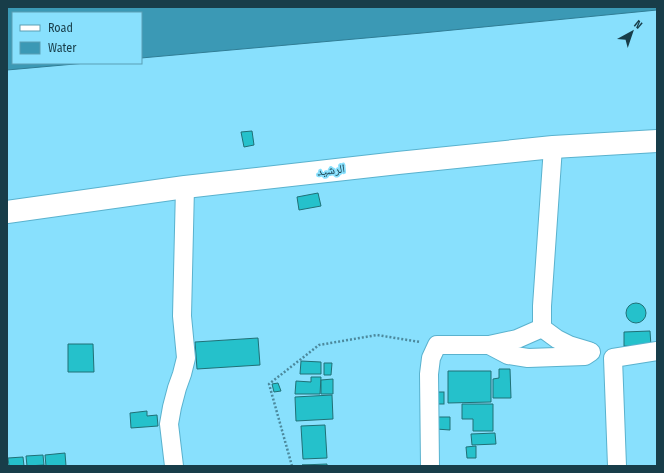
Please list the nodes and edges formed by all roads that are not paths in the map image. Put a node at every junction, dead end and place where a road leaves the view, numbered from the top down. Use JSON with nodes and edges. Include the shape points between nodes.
{"nodes":[{"id":1,"x":657,"y":141,"type":"edge"},
{"id":2,"x":553,"y":147,"type":"junction"},
{"id":3,"x":184,"y":188,"type":"junction"},
{"id":4,"x":7,"y":212,"type":"edge"},
{"id":5,"x":542,"y":328,"type":"junction"},
{"id":6,"x":489,"y":346,"type":"junction"},
{"id":7,"x":657,"y":351,"type":"edge"},
{"id":8,"x":591,"y":352,"type":"junction"},
{"id":9,"x":612,"y":358,"type":"junction"},
{"id":10,"x":174,"y":466,"type":"edge"},
{"id":11,"x":430,"y":466,"type":"edge"},
{"id":12,"x":617,"y":466,"type":"edge"}],
"edges":[{"from":1,"to":2,"type":"main road","name":"الرشيد"},
{"from":2,"to":3,"type":"main road","name":"الرشيد"},
{"from":2,"to":5,"type":"street"},
{"from":3,"to":4,"type":"main road","name":"الرشيد"},
{"from":3,"to":10,"type":"street","via":[[182,316],[186,358],[169,424]]},
{"from":5,"to":6,"type":"street","via":[[517,339]]},
{"from":5,"to":8,"type":"street","via":[[569,346]]},
{"from":6,"to":8,"type":"street","via":[[508,355],[528,358],[586,356]]},
{"from":6,"to":11,"type":"street","via":[[436,345],[429,374]]},
{"from":7,"to":9,"type":"street"},
{"from":8,"to":9,"type":"street"},
{"from":9,"to":12,"type":"street"}]}
